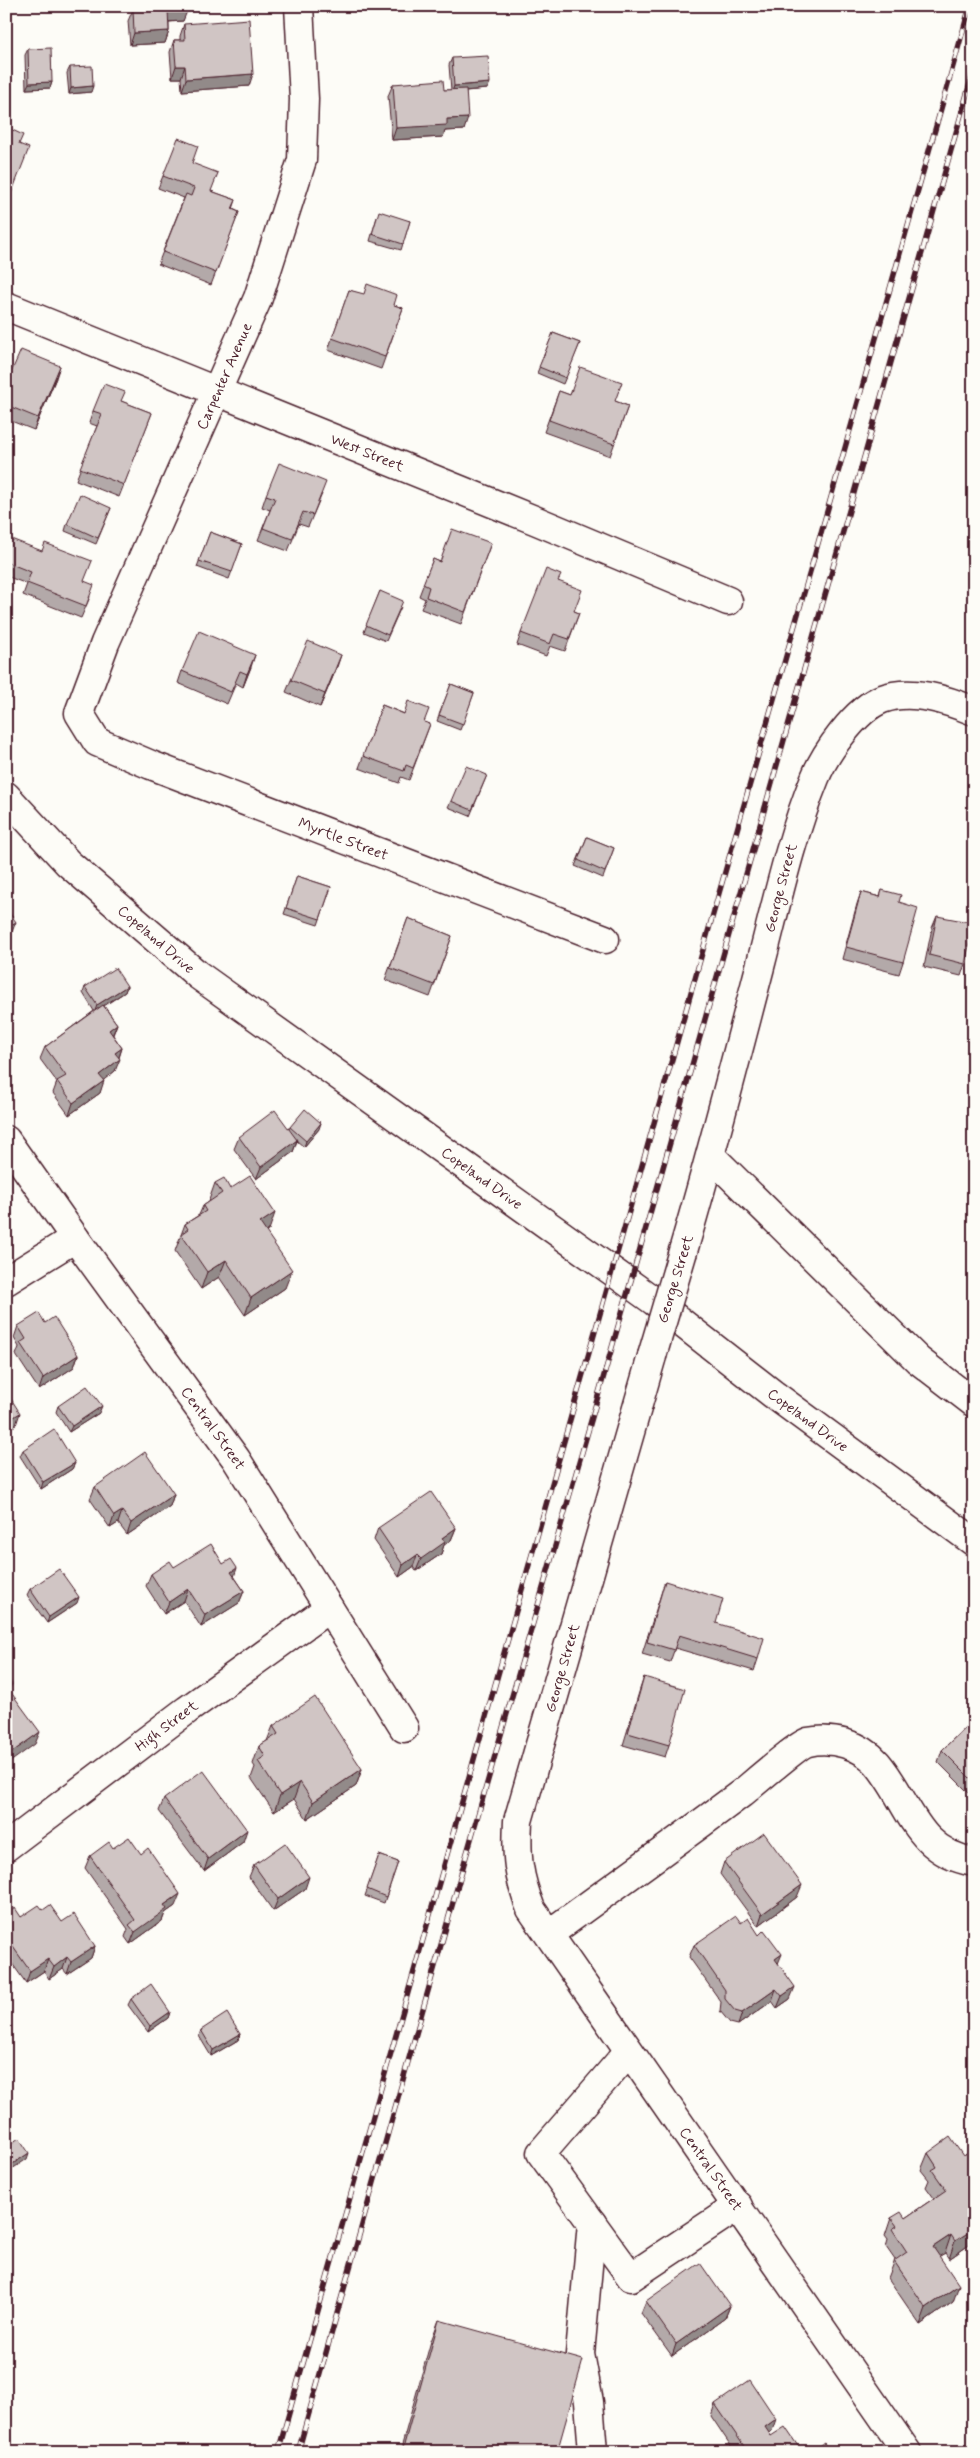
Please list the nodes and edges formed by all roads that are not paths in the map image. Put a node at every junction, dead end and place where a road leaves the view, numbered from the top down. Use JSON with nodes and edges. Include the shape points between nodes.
{"nodes":[{"id":1,"x":300,"y":6,"type":"edge"},
{"id":2,"x":6,"y":306,"type":"edge"},
{"id":3,"x":218,"y":392,"type":"junction"},
{"id":4,"x":728,"y":601,"type":"dead end"},
{"id":5,"x":974,"y":711,"type":"edge"},
{"id":6,"x":88,"y":728,"type":"joint"},
{"id":7,"x":6,"y":796,"type":"edge"},
{"id":8,"x":605,"y":939,"type":"dead end"},
{"id":9,"x":6,"y":1140,"type":"edge"},
{"id":10,"x":711,"y":1156,"type":"junction"},
{"id":11,"x":75,"y":1238,"type":"junction"},
{"id":12,"x":6,"y":1281,"type":"edge"},
{"id":13,"x":974,"y":1403,"type":"edge"},
{"id":14,"x":974,"y":1542,"type":"edge"},
{"id":15,"x":329,"y":1608,"type":"junction"},
{"id":16,"x":404,"y":1728,"type":"dead end"},
{"id":17,"x":6,"y":1847,"type":"edge"},
{"id":18,"x":974,"y":1862,"type":"edge"},
{"id":19,"x":521,"y":1882,"type":"joint"},
{"id":20,"x":549,"y":1934,"type":"junction"},
{"id":21,"x":628,"y":2052,"type":"junction"},
{"id":22,"x":738,"y":2206,"type":"junction"},
{"id":23,"x":592,"y":2223,"type":"junction"},
{"id":24,"x":593,"y":2452,"type":"edge"},
{"id":25,"x":906,"y":2452,"type":"edge"}],
"edges":[{"from":1,"to":3,"type":"street","name":"Carpenter Avenue","via":[[304,99],[302,160],[258,298]]},
{"from":2,"to":3,"type":"street","name":"West Street"},
{"from":3,"to":4,"type":"street","name":"West Street","via":[[537,520]]},
{"from":3,"to":6,"type":"street","name":"Carpenter Avenue","via":[[104,643],[79,713]]},
{"from":5,"to":10,"type":"street","name":"George Street","via":[[952,702],[912,695],[882,699],[853,720],[832,746],[815,777],[788,858]]},
{"from":6,"to":8,"type":"street","name":"Myrtle Street","via":[[97,742],[151,765]]},
{"from":7,"to":14,"type":"street","name":"Copeland Drive","via":[[68,863],[198,975],[654,1301]]},
{"from":9,"to":11,"type":"street","name":"Central Street"},
{"from":10,"to":13,"type":"street","via":[[918,1360]]},
{"from":10,"to":19,"type":"street","name":"George Street","bridge":true,"via":[[518,1821],[516,1855]]},
{"from":11,"to":12,"type":"street"},
{"from":11,"to":15,"type":"street","name":"Central Street","via":[[236,1459]]},
{"from":15,"to":16,"type":"street","name":"Central Street"},
{"from":15,"to":17,"type":"street","name":"High Street"},
{"from":18,"to":20,"type":"street","via":[[958,1859],[928,1841],[876,1763],[860,1748],[833,1740],[806,1743]]},
{"from":19,"to":20,"type":"street","name":"Central Street","via":[[531,1908]]},
{"from":20,"to":21,"type":"street","name":"Central Street"},
{"from":21,"to":22,"type":"street","name":"Central Street"},
{"from":21,"to":23,"type":"street","via":[[541,2153]]},
{"from":22,"to":23,"type":"street","via":[[630,2277]]},
{"from":22,"to":25,"type":"street","name":"Central Street"},
{"from":23,"to":24,"type":"street","via":[[580,2354],[589,2402]]}]}
